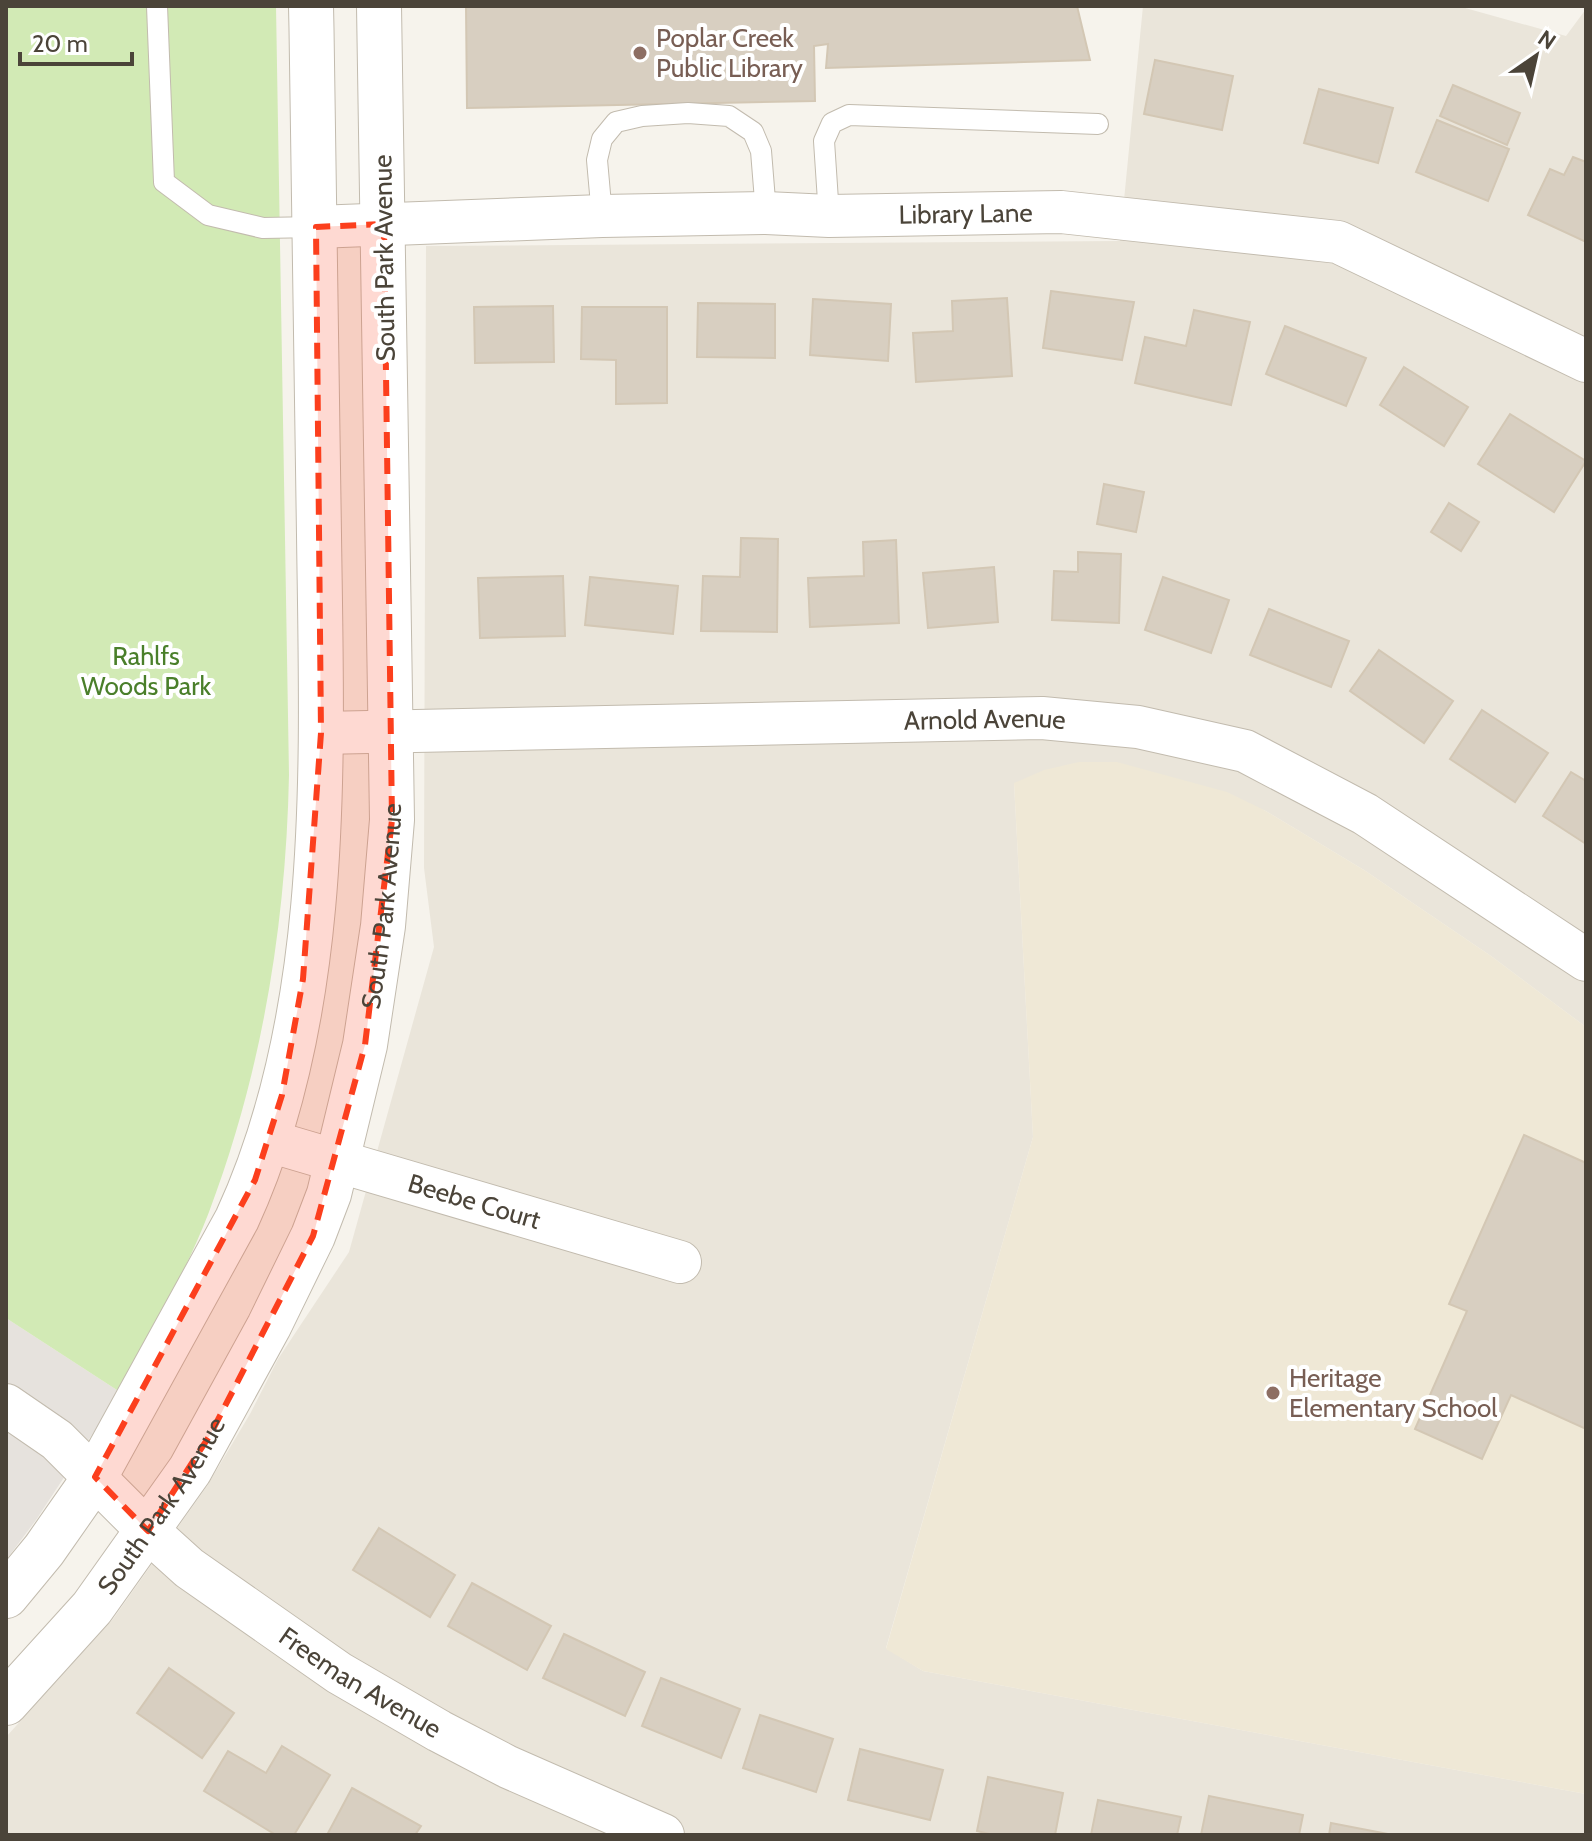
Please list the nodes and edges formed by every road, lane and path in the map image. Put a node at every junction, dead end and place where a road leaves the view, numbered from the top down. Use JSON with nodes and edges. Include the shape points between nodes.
{"nodes":[{"id":1,"x":157,"y":6,"type":"edge"},
{"id":2,"x":311,"y":6,"type":"edge"},
{"id":3,"x":379,"y":6,"type":"edge"},
{"id":4,"x":1098,"y":124,"type":"dead end"},
{"id":5,"x":766,"y":213,"type":"junction"},
{"id":6,"x":602,"y":216,"type":"junction"},
{"id":7,"x":829,"y":216,"type":"junction"},
{"id":8,"x":384,"y":224,"type":"junction"},
{"id":9,"x":316,"y":227,"type":"junction"},
{"id":10,"x":1586,"y":361,"type":"edge"},
{"id":11,"x":391,"y":732,"type":"junction"},
{"id":12,"x":321,"y":733,"type":"junction"},
{"id":13,"x":1586,"y":960,"type":"edge"},
{"id":14,"x":269,"y":1141,"type":"junction"},
{"id":15,"x":338,"y":1161,"type":"junction"},
{"id":16,"x":680,"y":1262,"type":"dead end"},
{"id":17,"x":6,"y":1405,"type":"edge"},
{"id":18,"x":95,"y":1477,"type":"junction"},
{"id":19,"x":148,"y":1531,"type":"junction"},
{"id":20,"x":6,"y":1596,"type":"edge"},
{"id":21,"x":6,"y":1703,"type":"edge"},
{"id":22,"x":663,"y":1835,"type":"edge"}],
"edges":[{"from":1,"to":9,"type":"lane","via":[[164,182],[208,215],[263,228]]},
{"from":2,"to":9,"type":"street"},
{"from":3,"to":8,"type":"street","name":"South Park Avenue"},
{"from":4,"to":7,"type":"lane","via":[[849,115],[832,123],[824,141]]},
{"from":5,"to":6,"type":"street","name":"Library Lane"},
{"from":5,"to":6,"type":"lane","via":[[761,151],[753,132],[729,116],[688,113],[642,116],[616,122],[609,130],[597,160]]},
{"from":5,"to":7,"type":"street","name":"Library Lane"},
{"from":6,"to":8,"type":"street","name":"Library Lane"},
{"from":7,"to":10,"type":"street","name":"Library Lane","via":[[1061,212],[1338,242]]},
{"from":8,"to":9,"type":"street","name":"Library Lane"},
{"from":8,"to":11,"type":"street","name":"South Park Avenue"},
{"from":9,"to":12,"type":"street"},
{"from":11,"to":12,"type":"street","name":"Arnold Avenue"},
{"from":11,"to":13,"type":"street","name":"Arnold Avenue","via":[[1042,718],[1138,727],[1245,751],[1365,814]]},
{"from":11,"to":15,"type":"street","name":"South Park Avenue","via":[[392,820],[383,926],[365,1045]]},
{"from":12,"to":14,"type":"street","via":[[303,979],[291,1059]]},
{"from":14,"to":15,"type":"street","name":"Beebe Court"},
{"from":14,"to":18,"type":"street","via":[[237,1219]]},
{"from":15,"to":16,"type":"street","name":"Beebe Court"},
{"from":15,"to":19,"type":"street","name":"South Park Avenue","via":[[313,1236],[287,1291],[196,1458]]},
{"from":17,"to":18,"type":"street","name":"Freeman Avenue","via":[[57,1440]]},
{"from":18,"to":19,"type":"street","name":"Freeman Avenue"},
{"from":18,"to":20,"type":"street"},
{"from":19,"to":21,"type":"street","name":"South Park Avenue","via":[[92,1608]]},
{"from":19,"to":22,"type":"street","name":"Freeman Avenue","via":[[189,1568],[351,1680],[508,1767]]}]}
